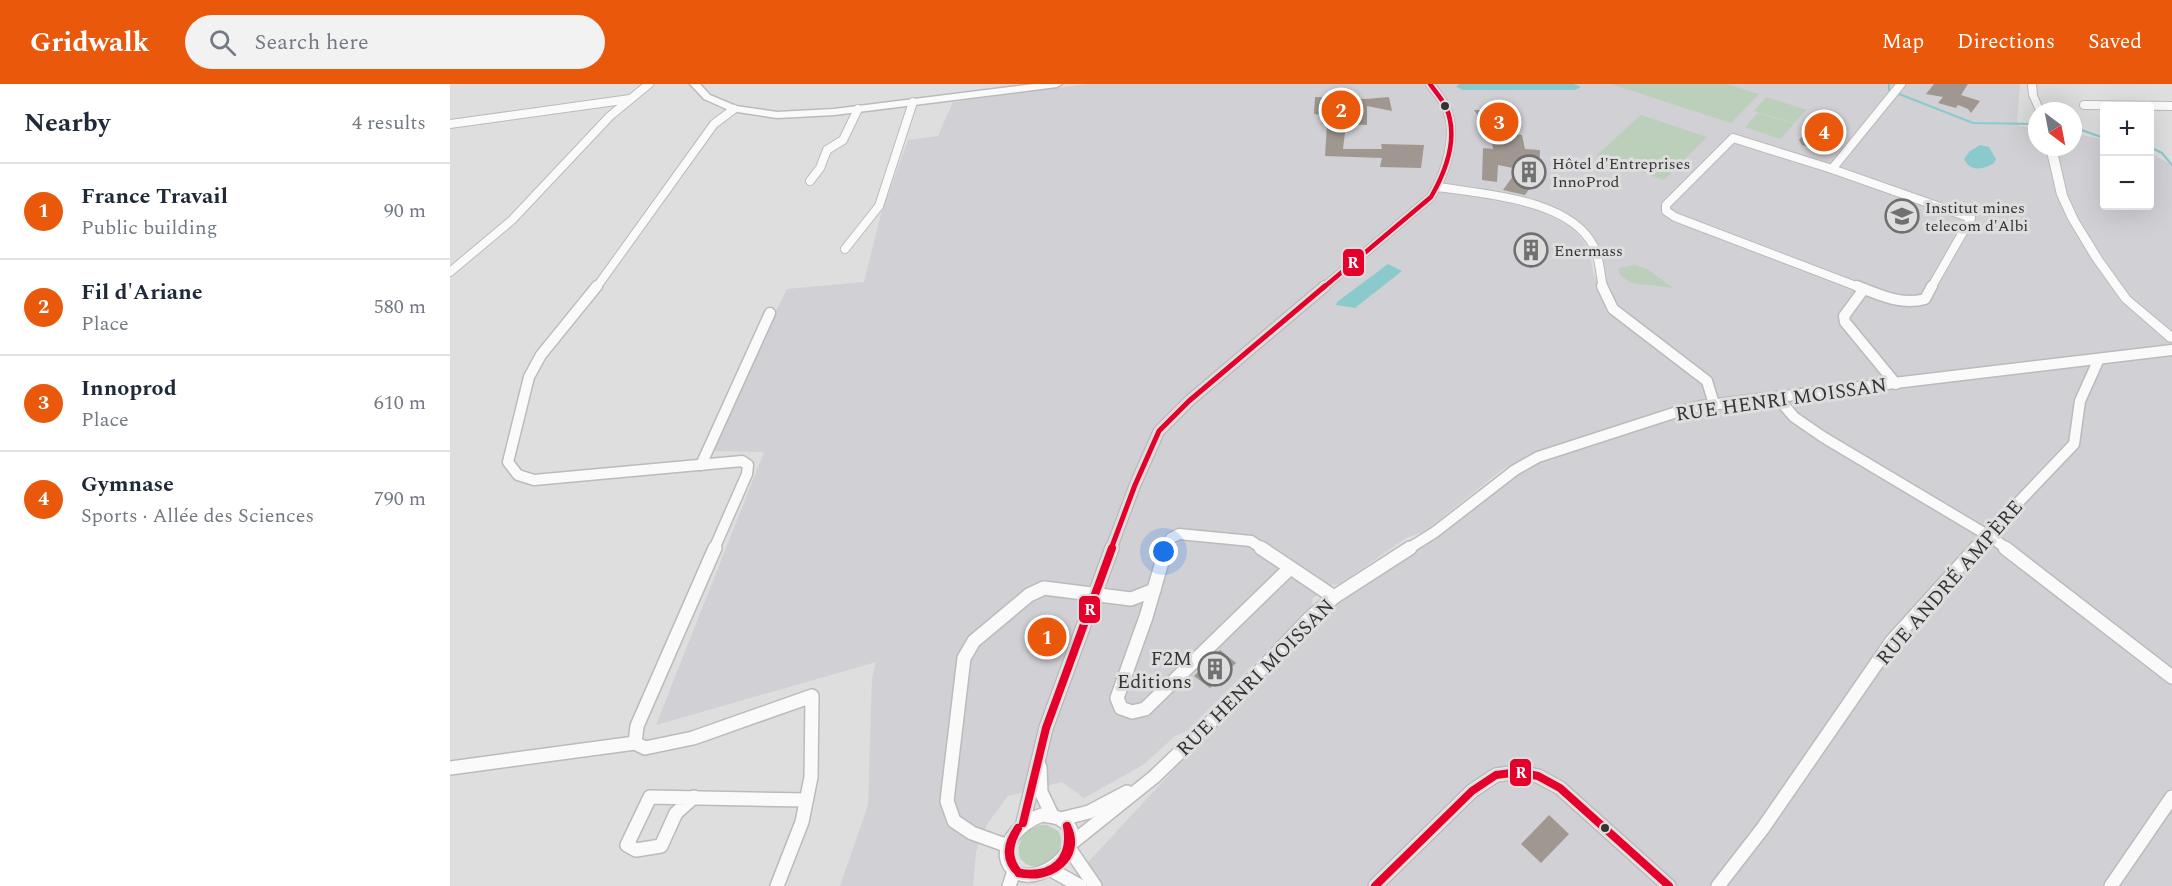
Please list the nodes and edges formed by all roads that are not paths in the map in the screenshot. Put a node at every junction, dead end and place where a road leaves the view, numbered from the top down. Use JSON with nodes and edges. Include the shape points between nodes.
{"nodes":[{"id":1,"x":649,"y":84,"type":"edge"},
{"id":2,"x":695,"y":84,"type":"edge"},
{"id":3,"x":1057,"y":84,"type":"edge"},
{"id":4,"x":1430,"y":84,"type":"edge"},
{"id":5,"x":2032,"y":84,"type":"edge"},
{"id":6,"x":1896,"y":89,"type":"edge"},
{"id":7,"x":630,"y":99,"type":"junction"},
{"id":8,"x":913,"y":102,"type":"junction"},
{"id":9,"x":2036,"y":102,"type":"edge"},
{"id":10,"x":2084,"y":105,"type":"dead end"},
{"id":11,"x":2172,"y":106,"type":"edge"},
{"id":12,"x":734,"y":109,"type":"junction"},
{"id":13,"x":858,"y":109,"type":"junction"},
{"id":14,"x":450,"y":124,"type":"edge"},
{"id":15,"x":2053,"y":156,"type":"edge"},
{"id":16,"x":1832,"y":169,"type":"junction"},
{"id":17,"x":810,"y":181,"type":"dead end"},
{"id":18,"x":1438,"y":187,"type":"junction"},
{"id":19,"x":845,"y":249,"type":"dead end"},
{"id":20,"x":450,"y":272,"type":"edge"},
{"id":21,"x":1864,"y":289,"type":"junction"},
{"id":22,"x":770,"y":313,"type":"dead end"},
{"id":23,"x":2158,"y":326,"type":"junction"},
{"id":24,"x":2172,"y":332,"type":"edge"},
{"id":25,"x":2172,"y":338,"type":"edge"},
{"id":26,"x":2172,"y":350,"type":"edge"},
{"id":27,"x":2098,"y":361,"type":"junction"},
{"id":28,"x":1896,"y":384,"type":"junction"},
{"id":29,"x":1777,"y":397,"type":"junction"},
{"id":30,"x":1714,"y":404,"type":"junction"},
{"id":31,"x":701,"y":465,"type":"junction"},
{"id":32,"x":1988,"y":534,"type":"junction"},
{"id":33,"x":1290,"y":568,"type":"junction"},
{"id":34,"x":1154,"y":590,"type":"junction"},
{"id":35,"x":1095,"y":594,"type":"junction"},
{"id":36,"x":1334,"y":597,"type":"junction"},
{"id":37,"x":1131,"y":599,"type":"junction"},
{"id":38,"x":1146,"y":617,"type":"junction"},
{"id":39,"x":2172,"y":677,"type":"edge"},
{"id":40,"x":635,"y":743,"type":"junction"},
{"id":41,"x":1040,"y":752,"type":"junction"},
{"id":42,"x":450,"y":768,"type":"edge"},
{"id":43,"x":1154,"y":777,"type":"junction"},
{"id":44,"x":694,"y":797,"type":"junction"},
{"id":45,"x":2172,"y":797,"type":"edge"},
{"id":46,"x":806,"y":800,"type":"junction"},
{"id":47,"x":1056,"y":817,"type":"junction"},
{"id":48,"x":1023,"y":822,"type":"junction"},
{"id":49,"x":1008,"y":846,"type":"junction"},
{"id":50,"x":1072,"y":847,"type":"junction"},
{"id":51,"x":1014,"y":871,"type":"junction"},
{"id":52,"x":1055,"y":872,"type":"junction"},
{"id":53,"x":1034,"y":883,"type":"edge"},
{"id":54,"x":777,"y":886,"type":"edge"},
{"id":55,"x":1009,"y":886,"type":"edge"},
{"id":56,"x":1080,"y":886,"type":"edge"},
{"id":57,"x":1095,"y":886,"type":"edge"},
{"id":58,"x":1375,"y":886,"type":"edge"},
{"id":59,"x":1669,"y":886,"type":"edge"},
{"id":60,"x":1718,"y":886,"type":"edge"},
{"id":61,"x":2111,"y":886,"type":"edge"}],
"edges":[{"from":1,"to":7,"type":"street"},
{"from":2,"to":12,"type":"main road","via":[[707,97]]},
{"from":3,"to":8,"type":"main road"},
{"from":4,"to":18,"type":"street","via":[[1450,119],[1451,133]]},
{"from":5,"to":9,"type":"street"},
{"from":6,"to":16,"type":"street"},
{"from":7,"to":14,"type":"street"},
{"from":7,"to":20,"type":"street","via":[[512,220]]},
{"from":8,"to":13,"type":"main road"},
{"from":8,"to":19,"type":"street","via":[[879,206]]},
{"from":10,"to":11,"type":"street"},
{"from":12,"to":13,"type":"main road","via":[[777,115]]},
{"from":12,"to":31,"type":"street","via":[[714,124],[614,266],[541,356],[529,377],[508,462],[512,472],[534,480]]},
{"from":13,"to":17,"type":"street","via":[[843,140],[827,150]]},
{"from":15,"to":23,"type":"street","via":[[2062,195],[2085,239],[2126,299]]},
{"from":16,"to":21,"type":"street","via":[[1971,218],[1925,299],[1897,302]]},
{"from":16,"to":21,"type":"street","via":[[1733,138],[1666,205],[1666,211],[1675,218]]},
{"from":18,"to":30,"type":"street","via":[[1551,211],[1583,231],[1596,251],[1605,300],[1707,381]]},
{"from":18,"to":35,"type":"street","via":[[1159,431]]},
{"from":21,"to":28,"type":"street","via":[[1844,316],[1845,322]]},
{"from":22,"to":31,"type":"street"},
{"from":23,"to":24,"type":"street"},
{"from":23,"to":25,"type":"street"},
{"from":26,"to":27,"type":"street","name":"RUE HENRI MOISSAN"},
{"from":27,"to":28,"type":"street","name":"RUE HENRI MOISSAN"},
{"from":27,"to":32,"type":"street","name":"RUE ANDRÉ AMPÈRE","via":[[2080,395],[2074,444]]},
{"from":28,"to":29,"type":"street","name":"RUE HENRI MOISSAN"},
{"from":29,"to":30,"type":"street","name":"RUE HENRI MOISSAN"},
{"from":29,"to":32,"type":"street","via":[[1794,417],[1823,437]]},
{"from":30,"to":36,"type":"street","name":"RUE HENRI MOISSAN","via":[[1680,411],[1538,457],[1515,470],[1435,532]]},
{"from":31,"to":40,"type":"street","via":[[742,461],[748,465],[637,726]]},
{"from":32,"to":39,"type":"street"},
{"from":32,"to":60,"type":"street","name":"RUE ANDRÉ AMPÈRE","via":[[1892,641]]},
{"from":33,"to":34,"type":"street","via":[[1251,541],[1179,534],[1171,538],[1165,549]]},
{"from":33,"to":36,"type":"street"},
{"from":33,"to":38,"type":"street","via":[[1145,709],[1132,712],[1121,708],[1117,698]]},
{"from":34,"to":37,"type":"street"},
{"from":34,"to":38,"type":"street"},
{"from":35,"to":37,"type":"street"},
{"from":35,"to":41,"type":"street"},
{"from":35,"to":49,"type":"street","via":[[1044,588],[1029,595],[974,641],[964,658],[947,801],[954,821],[972,833]]},
{"from":36,"to":43,"type":"street","name":"RUE HENRI MOISSAN"},
{"from":37,"to":38,"type":"street"},
{"from":40,"to":42,"type":"street"},
{"from":40,"to":46,"type":"street","via":[[645,748],[693,738],[812,696],[811,777]]},
{"from":41,"to":47,"type":"street","via":[[1041,792]]},
{"from":41,"to":48,"type":"street"},
{"from":43,"to":47,"type":"street","name":"RUE HENRI MOISSAN","via":[[1089,812]]},
{"from":43,"to":50,"type":"street","name":"RUE HENRI MOISSAN"},
{"from":44,"to":44,"type":"street","via":[[650,797],[627,845],[636,850],[661,846],[676,813]]},
{"from":44,"to":46,"type":"street"},
{"from":45,"to":61,"type":"street"},
{"from":46,"to":54,"type":"street","via":[[802,822]]},
{"from":47,"to":48,"type":"street","via":[[1042,815]]},
{"from":47,"to":50,"type":"street","via":[[1067,825]]},
{"from":48,"to":49,"type":"street"},
{"from":49,"to":51,"type":"street","via":[[1007,855]]},
{"from":50,"to":52,"type":"street"},
{"from":50,"to":57,"type":"street"},
{"from":51,"to":53,"type":"street"},
{"from":51,"to":55,"type":"street"},
{"from":52,"to":53,"type":"street"},
{"from":52,"to":56,"type":"street"},
{"from":58,"to":59,"type":"street","via":[[1472,791],[1496,775],[1519,772],[1538,776],[1560,788]]}]}
